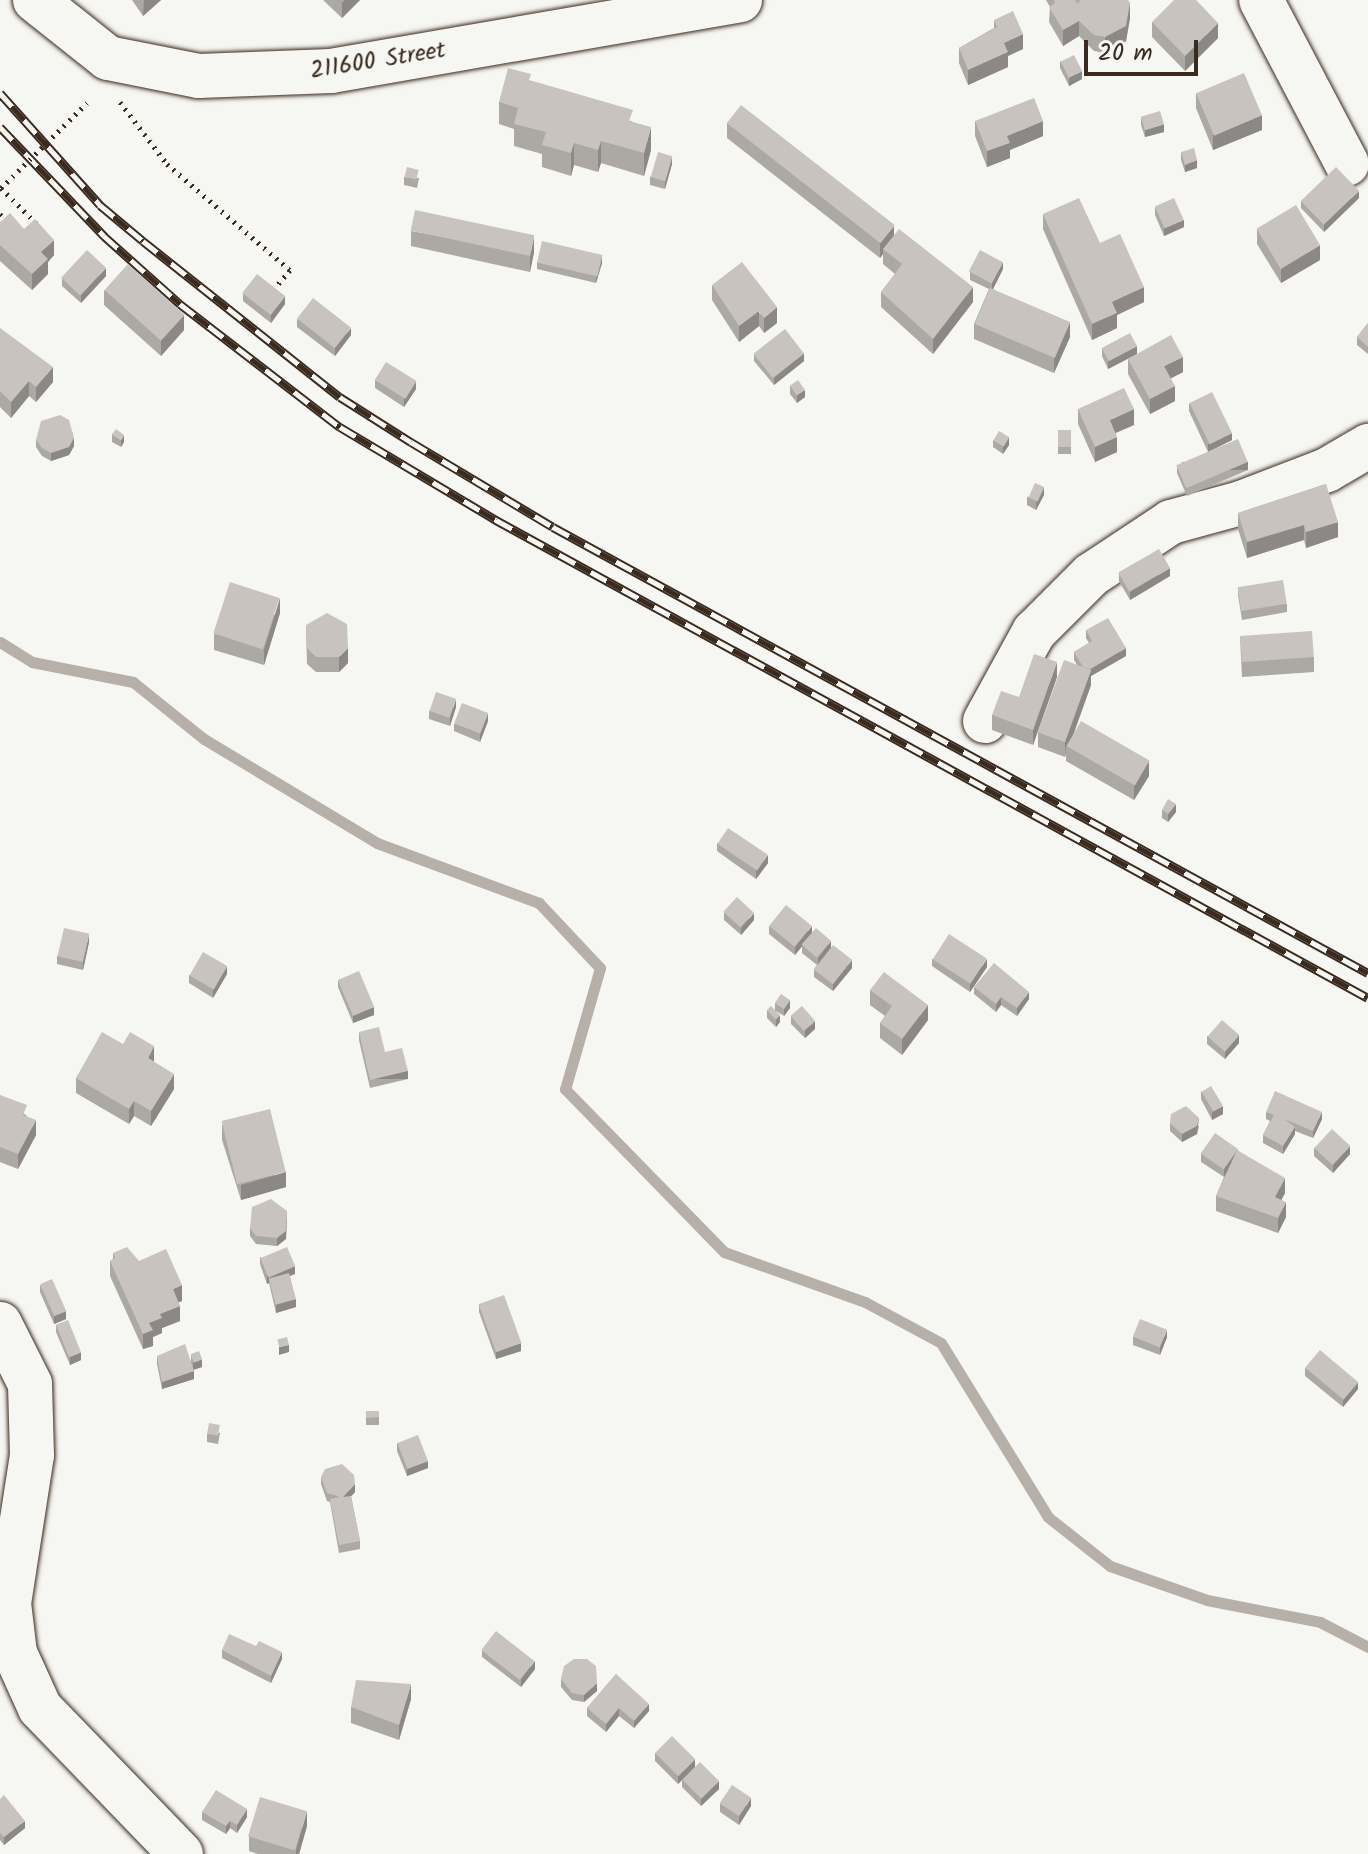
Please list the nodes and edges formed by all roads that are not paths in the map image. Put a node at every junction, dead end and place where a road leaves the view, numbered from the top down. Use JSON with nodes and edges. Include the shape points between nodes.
{"nodes":[{"id":1,"x":35,"y":0,"type":"edge"},
{"id":2,"x":740,"y":0,"type":"edge"},
{"id":3,"x":1261,"y":0,"type":"edge"},
{"id":4,"x":1347,"y":164,"type":"dead end"},
{"id":5,"x":1368,"y":446,"type":"edge"},
{"id":6,"x":985,"y":721,"type":"dead end"},
{"id":7,"x":0,"y":1324,"type":"edge"},
{"id":8,"x":181,"y":1854,"type":"edge"}],
"edges":[{"from":1,"to":2,"type":"street","name":"211600 Street","via":[[108,58],[199,76],[331,71]]},
{"from":3,"to":4,"type":"street"},
{"from":5,"to":6,"type":"street","via":[[1327,470],[1241,503],[1171,522],[1091,575],[1034,632]]},
{"from":7,"to":8,"type":"street","via":[[30,1384],[32,1455],[9,1603],[15,1653],[40,1708]]}]}
